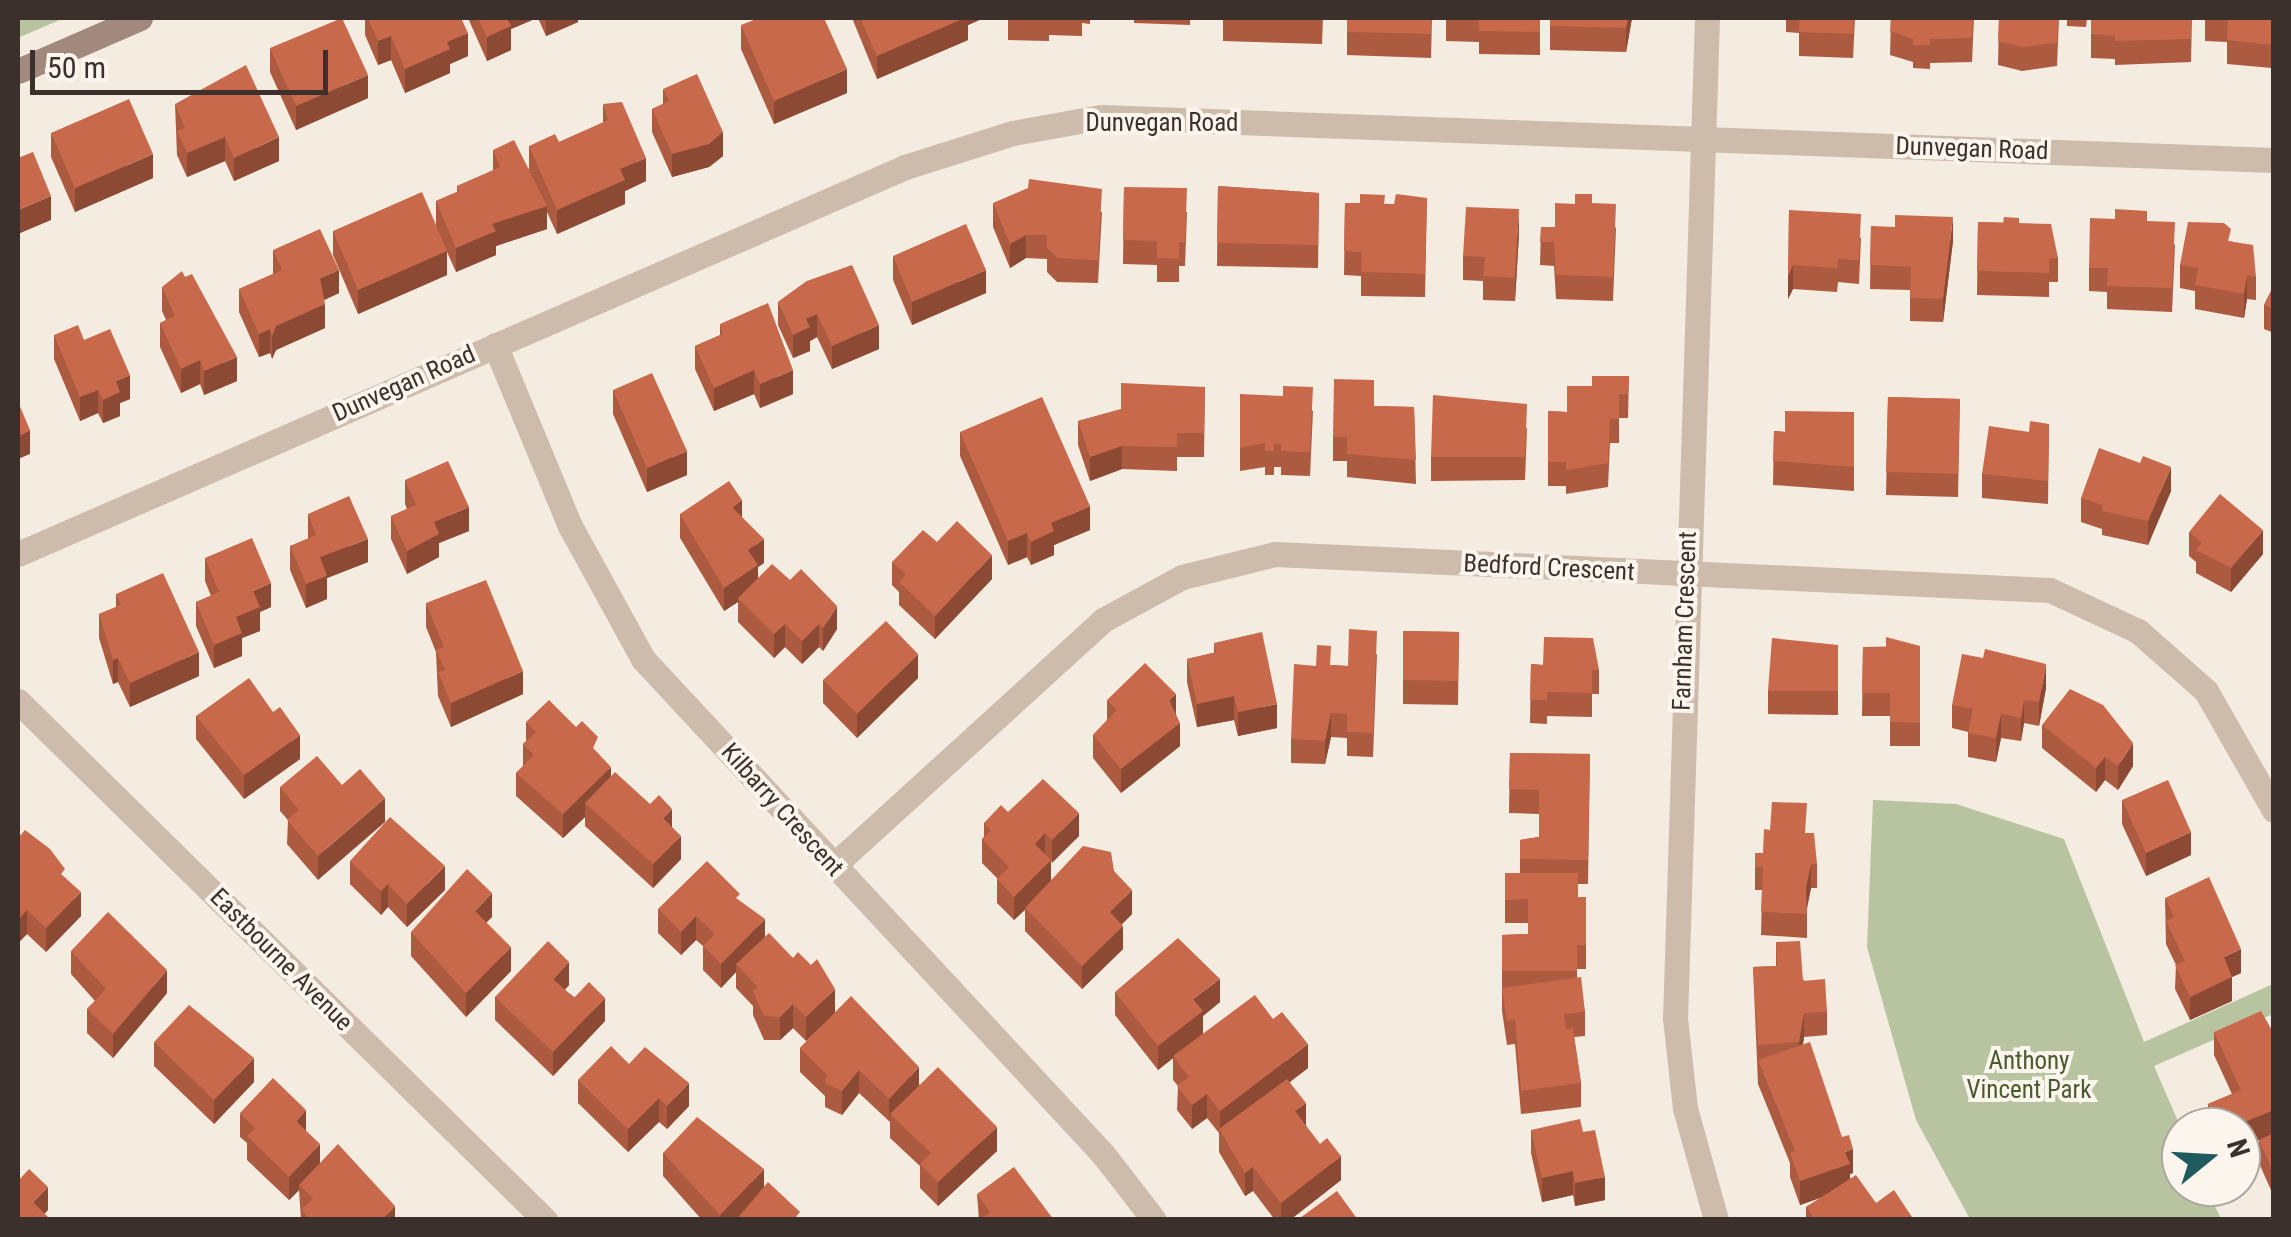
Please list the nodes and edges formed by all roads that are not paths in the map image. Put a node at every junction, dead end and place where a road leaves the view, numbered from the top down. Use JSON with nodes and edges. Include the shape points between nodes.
{"nodes":[{"id":1,"x":140,"y":18,"type":"edge"},
{"id":2,"x":1708,"y":18,"type":"edge"},
{"id":3,"x":18,"y":71,"type":"edge"},
{"id":4,"x":1704,"y":140,"type":"junction"},
{"id":5,"x":2274,"y":160,"type":"edge"},
{"id":6,"x":495,"y":345,"type":"junction"},
{"id":7,"x":18,"y":554,"type":"edge"},
{"id":8,"x":1685,"y":574,"type":"junction"},
{"id":9,"x":18,"y":701,"type":"edge"},
{"id":10,"x":2274,"y":810,"type":"edge"},
{"id":11,"x":833,"y":866,"type":"junction"},
{"id":12,"x":544,"y":1220,"type":"edge"},
{"id":13,"x":1154,"y":1220,"type":"edge"},
{"id":14,"x":1716,"y":1220,"type":"edge"}],
"edges":[{"from":1,"to":3,"type":"street"},
{"from":2,"to":4,"type":"street","name":"Farnham Crescent"},
{"from":4,"to":5,"type":"street","name":"Dunvegan Road"},
{"from":4,"to":6,"type":"street","name":"Dunvegan Road","via":[[1101,118],[1012,132],[905,166]]},
{"from":4,"to":8,"type":"street","name":"Farnham Crescent"},
{"from":6,"to":7,"type":"street","name":"Dunvegan Road"},
{"from":6,"to":11,"type":"street","name":"Kilbarry Crescent","via":[[570,526],[643,659]]},
{"from":8,"to":10,"type":"street","name":"Bedford Crescent","via":[[2050,590],[2138,631],[2206,690]]},
{"from":8,"to":11,"type":"street","name":"Bedford Crescent","via":[[1275,554],[1182,576],[1103,620]]},
{"from":8,"to":14,"type":"street","name":"Farnham Crescent","via":[[1675,1018],[1685,1108]]},
{"from":9,"to":12,"type":"street","name":"Eastbourne Avenue"},
{"from":11,"to":13,"type":"street","name":"Kilbarry Crescent","via":[[1103,1154]]}]}
